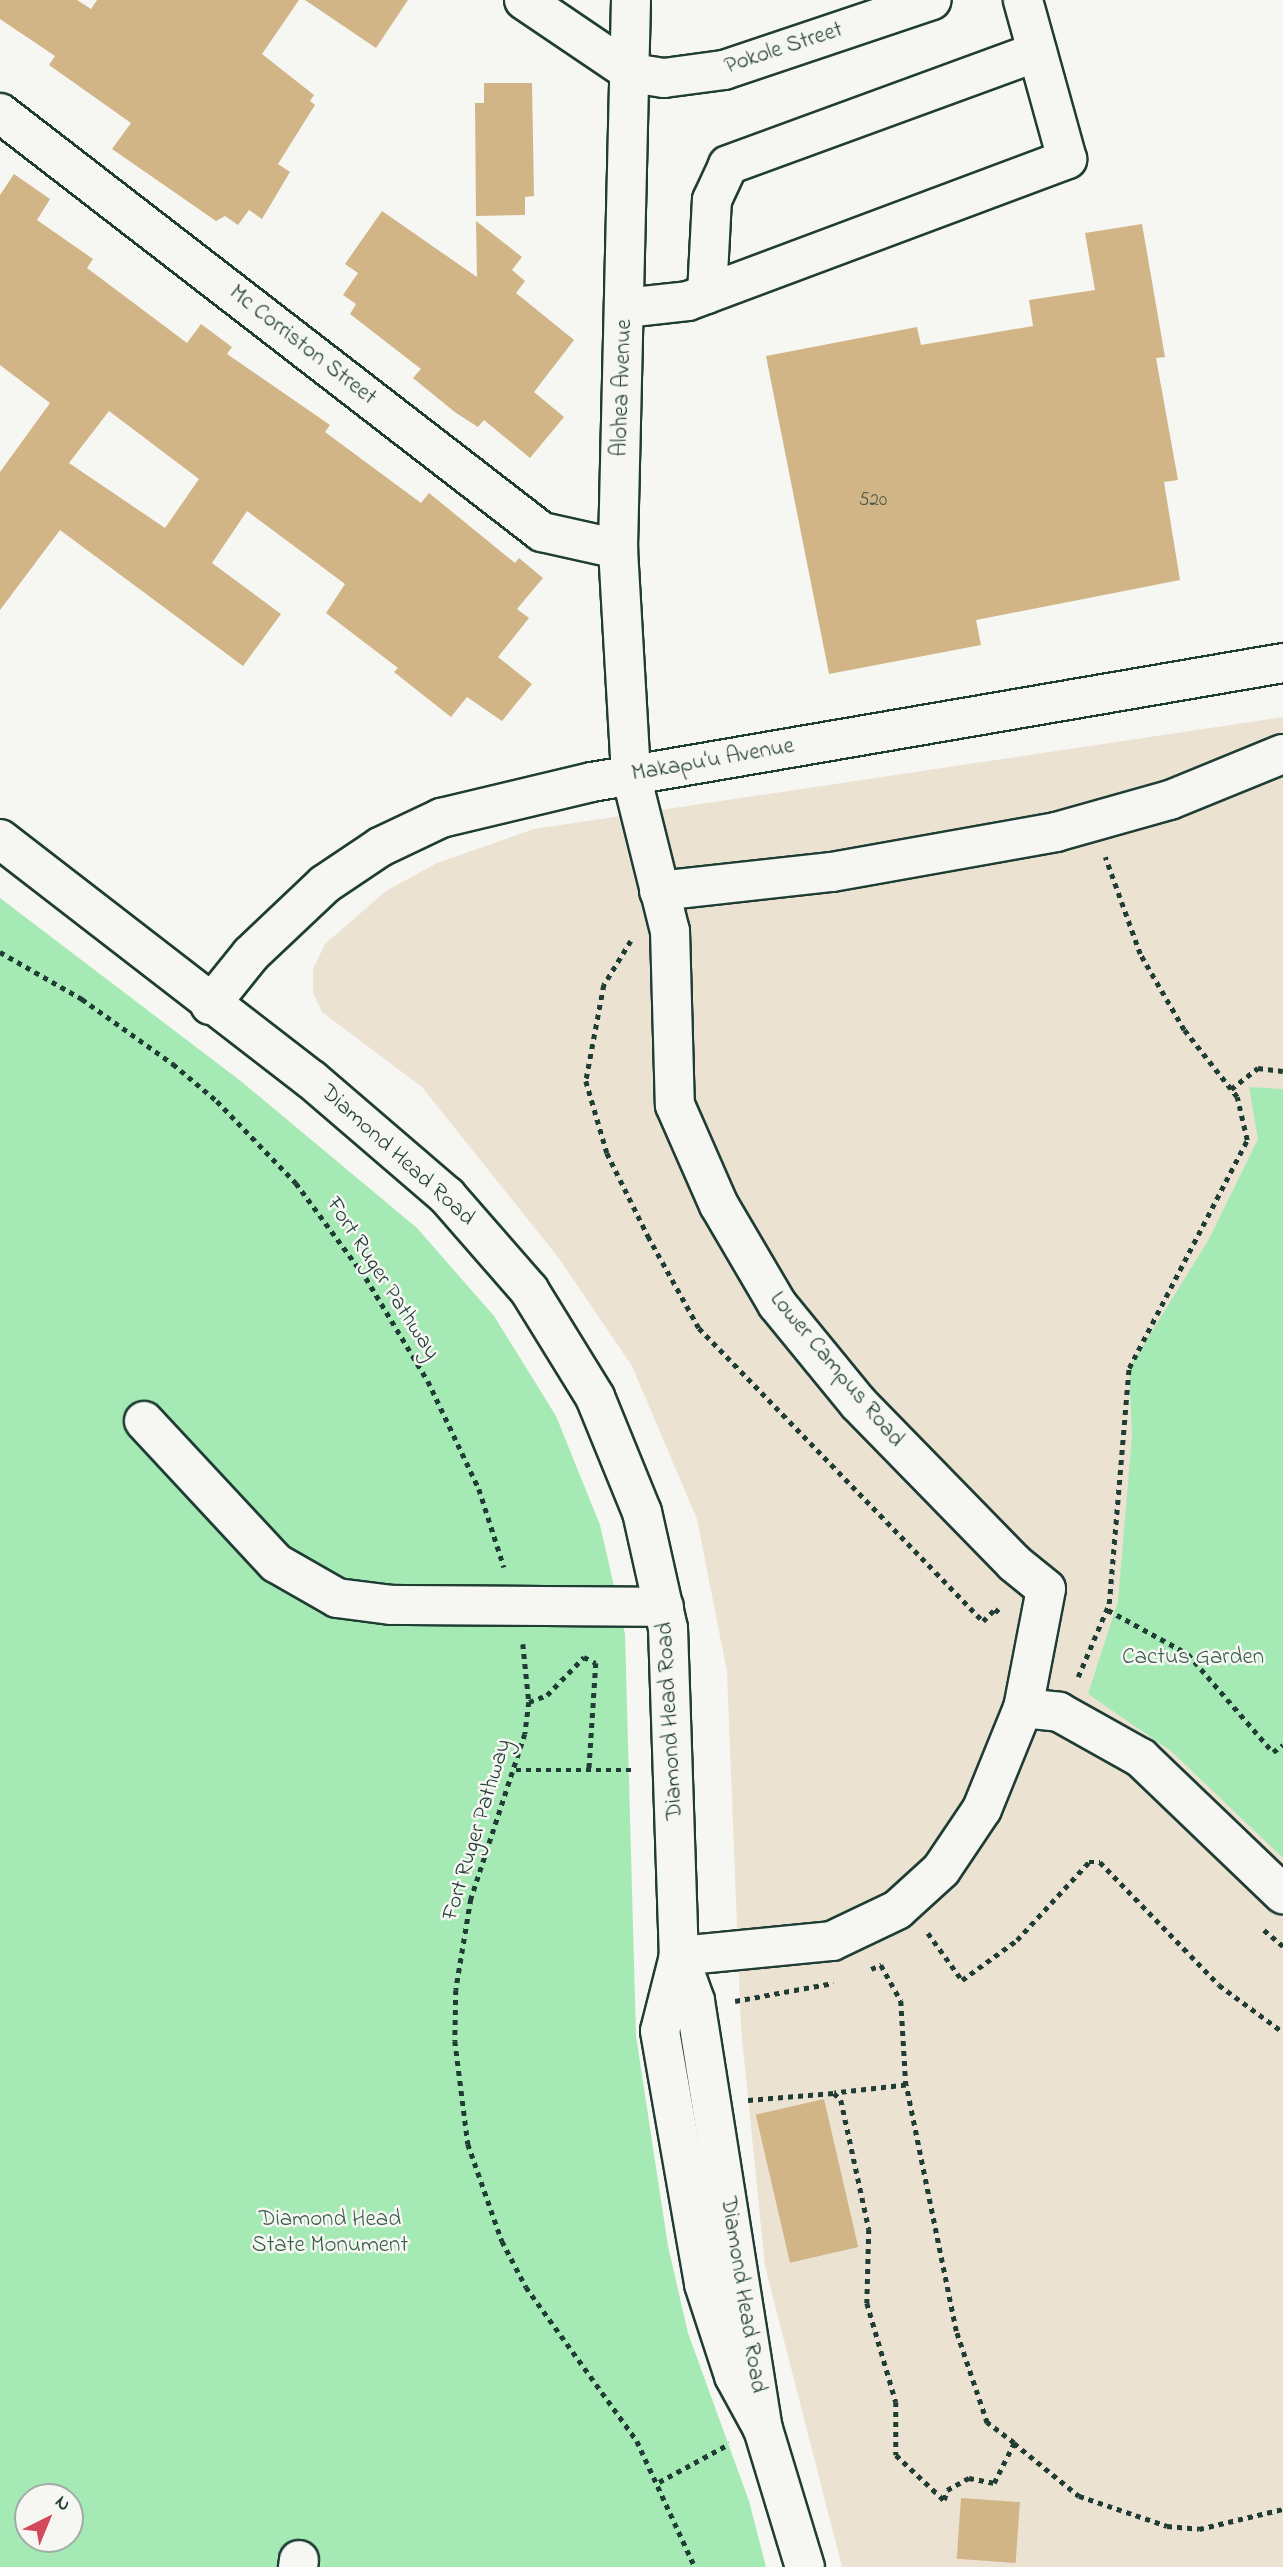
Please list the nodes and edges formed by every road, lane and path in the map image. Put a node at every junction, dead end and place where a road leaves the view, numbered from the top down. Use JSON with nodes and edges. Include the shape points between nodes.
{"nodes":[{"id":1,"x":524,"y":0,"type":"edge"},
{"id":2,"x":631,"y":0,"type":"edge"},
{"id":3,"x":932,"y":0,"type":"edge"},
{"id":4,"x":1023,"y":0,"type":"edge"},
{"id":5,"x":1037,"y":52,"type":"junction"},
{"id":6,"x":632,"y":72,"type":"junction"},
{"id":7,"x":0,"y":113,"type":"edge"},
{"id":8,"x":707,"y":294,"type":"junction"},
{"id":9,"x":625,"y":308,"type":"junction"},
{"id":10,"x":618,"y":549,"type":"junction"},
{"id":11,"x":1283,"y":663,"type":"edge"},
{"id":12,"x":1283,"y":754,"type":"edge"},
{"id":13,"x":631,"y":775,"type":"junction"},
{"id":14,"x":0,"y":839,"type":"edge"},
{"id":15,"x":1102,"y":848,"type":"dead end"},
{"id":16,"x":659,"y":891,"type":"junction"},
{"id":17,"x":0,"y":952,"type":"edge"},
{"id":18,"x":210,"y":1005,"type":"junction"},
{"id":19,"x":1283,"y":1071,"type":"edge"},
{"id":20,"x":1231,"y":1089,"type":"junction"},
{"id":21,"x":144,"y":1421,"type":"dead end"},
{"id":22,"x":515,"y":1604,"type":"junction"},
{"id":23,"x":664,"y":1607,"type":"junction"},
{"id":24,"x":1107,"y":1609,"type":"junction"},
{"id":25,"x":1074,"y":1686,"type":"dead end"},
{"id":26,"x":529,"y":1702,"type":"junction"},
{"id":27,"x":1023,"y":1709,"type":"junction"},
{"id":28,"x":1283,"y":1745,"type":"edge"},
{"id":29,"x":516,"y":1770,"type":"junction"},
{"id":30,"x":1283,"y":1894,"type":"edge"},
{"id":31,"x":1256,"y":1922,"type":"dead end"},
{"id":32,"x":937,"y":1923,"type":"dead end"},
{"id":33,"x":1283,"y":1946,"type":"edge"},
{"id":34,"x":679,"y":1956,"type":"junction"},
{"id":35,"x":869,"y":1970,"type":"dead end"},
{"id":36,"x":844,"y":1981,"type":"dead end"},
{"id":37,"x":732,"y":2014,"type":"dead end"},
{"id":38,"x":1283,"y":2032,"type":"edge"},
{"id":39,"x":906,"y":2085,"type":"junction"},
{"id":40,"x":741,"y":2089,"type":"dead end"},
{"id":41,"x":834,"y":2093,"type":"junction"},
{"id":42,"x":1014,"y":2442,"type":"junction"},
{"id":43,"x":720,"y":2448,"type":"dead end"},
{"id":44,"x":659,"y":2482,"type":"junction"},
{"id":45,"x":1283,"y":2509,"type":"edge"},
{"id":46,"x":695,"y":2567,"type":"edge"},
{"id":47,"x":804,"y":2567,"type":"edge"}],
"edges":[{"from":1,"to":6,"type":"street"},
{"from":2,"to":6,"type":"street","name":"Alohea Avenue"},
{"from":3,"to":6,"type":"street","name":"Pokole Street","via":[[724,70],[664,78]]},
{"from":4,"to":5,"type":"street"},
{"from":5,"to":8,"type":"street","via":[[728,165],[712,200]]},
{"from":5,"to":8,"type":"street","via":[[1067,159]]},
{"from":6,"to":9,"type":"street","name":"Alohea Avenue"},
{"from":7,"to":10,"type":"street","name":"Mc Corriston Street","via":[[542,532]]},
{"from":8,"to":9,"type":"street"},
{"from":9,"to":10,"type":"street","name":"Alohea Avenue"},
{"from":10,"to":13,"type":"street","name":"Alohea Avenue"},
{"from":11,"to":13,"type":"street","name":"Makapu‘u Avenue"},
{"from":12,"to":16,"type":"street","via":[[1170,800],[1056,832],[832,872]]},
{"from":13,"to":16,"type":"street","name":"Alohea Avenue"},
{"from":13,"to":18,"type":"street","name":"Makapu‘u Avenue","via":[[441,818],[380,847],[285,920]]},
{"from":14,"to":18,"type":"street","name":"Diamond Head Road"},
{"from":15,"to":20,"type":"path","via":[[1140,954],[1159,991]]},
{"from":16,"to":27,"type":"street","name":"Lower Campus Road","via":[[670,931],[675,1105],[694,1156],[776,1304],[858,1403],[1014,1563],[1046,1589]]},
{"from":17,"to":22,"type":"path","name":"Fort Ruger Pathway","via":[[82,999],[173,1064],[258,1140],[318,1211],[366,1279],[455,1434]]},
{"from":18,"to":23,"type":"street","name":"Diamond Head Road","via":[[312,1080],[447,1196],[529,1290],[595,1397],[621,1454]]},
{"from":19,"to":20,"type":"path","via":[[1258,1068]]},
{"from":20,"to":24,"type":"path","via":[[1247,1140],[1129,1368]]},
{"from":21,"to":22,"type":"street","via":[[276,1563],[312,1588],[363,1604]]},
{"from":22,"to":23,"type":"street"},
{"from":22,"to":26,"type":"path","name":"Fort Ruger Pathway"},
{"from":23,"to":34,"type":"street","name":"Diamond Head Road","via":[[674,1687]]},
{"from":24,"to":25,"type":"path"},
{"from":24,"to":28,"type":"path","via":[[1188,1654],[1273,1752]]},
{"from":26,"to":29,"type":"path","name":"Fort Ruger Pathway"},
{"from":26,"to":29,"type":"path","via":[[547,1695],[584,1657],[596,1663],[589,1771]]},
{"from":27,"to":30,"type":"street","via":[[1059,1712],[1141,1758]]},
{"from":27,"to":34,"type":"street","name":"Lower Campus Road","via":[[982,1809],[941,1870],[897,1910],[832,1941]]},
{"from":29,"to":44,"type":"path","name":"Fort Ruger Pathway","via":[[471,1899],[461,1945],[455,2041],[468,2144],[497,2229],[526,2287],[614,2406]]},
{"from":31,"to":33,"type":"path"},
{"from":32,"to":38,"type":"path","via":[[928,1933],[962,1980],[1017,1940],[1089,1862],[1100,1862],[1219,1985]]},
{"from":34,"to":47,"type":"street","name":"Diamond Head Road","via":[[660,2031],[710,2312],[734,2376],[763,2429]]},
{"from":35,"to":39,"type":"path","via":[[881,1965],[901,2001]]},
{"from":36,"to":37,"type":"path","via":[[731,2001]]},
{"from":39,"to":41,"type":"path"},
{"from":39,"to":42,"type":"path","via":[[956,2331],[987,2423]]},
{"from":40,"to":41,"type":"path","via":[[743,2101]]},
{"from":41,"to":42,"type":"path","via":[[851,2134],[869,2229],[867,2303],[895,2402],[896,2455],[944,2500],[947,2490],[969,2478],[994,2483]]},
{"from":42,"to":45,"type":"path","via":[[1079,2496],[1167,2526],[1199,2529]]},
{"from":43,"to":44,"type":"path"},
{"from":44,"to":46,"type":"path","name":"Fort Ruger Pathway"}]}
